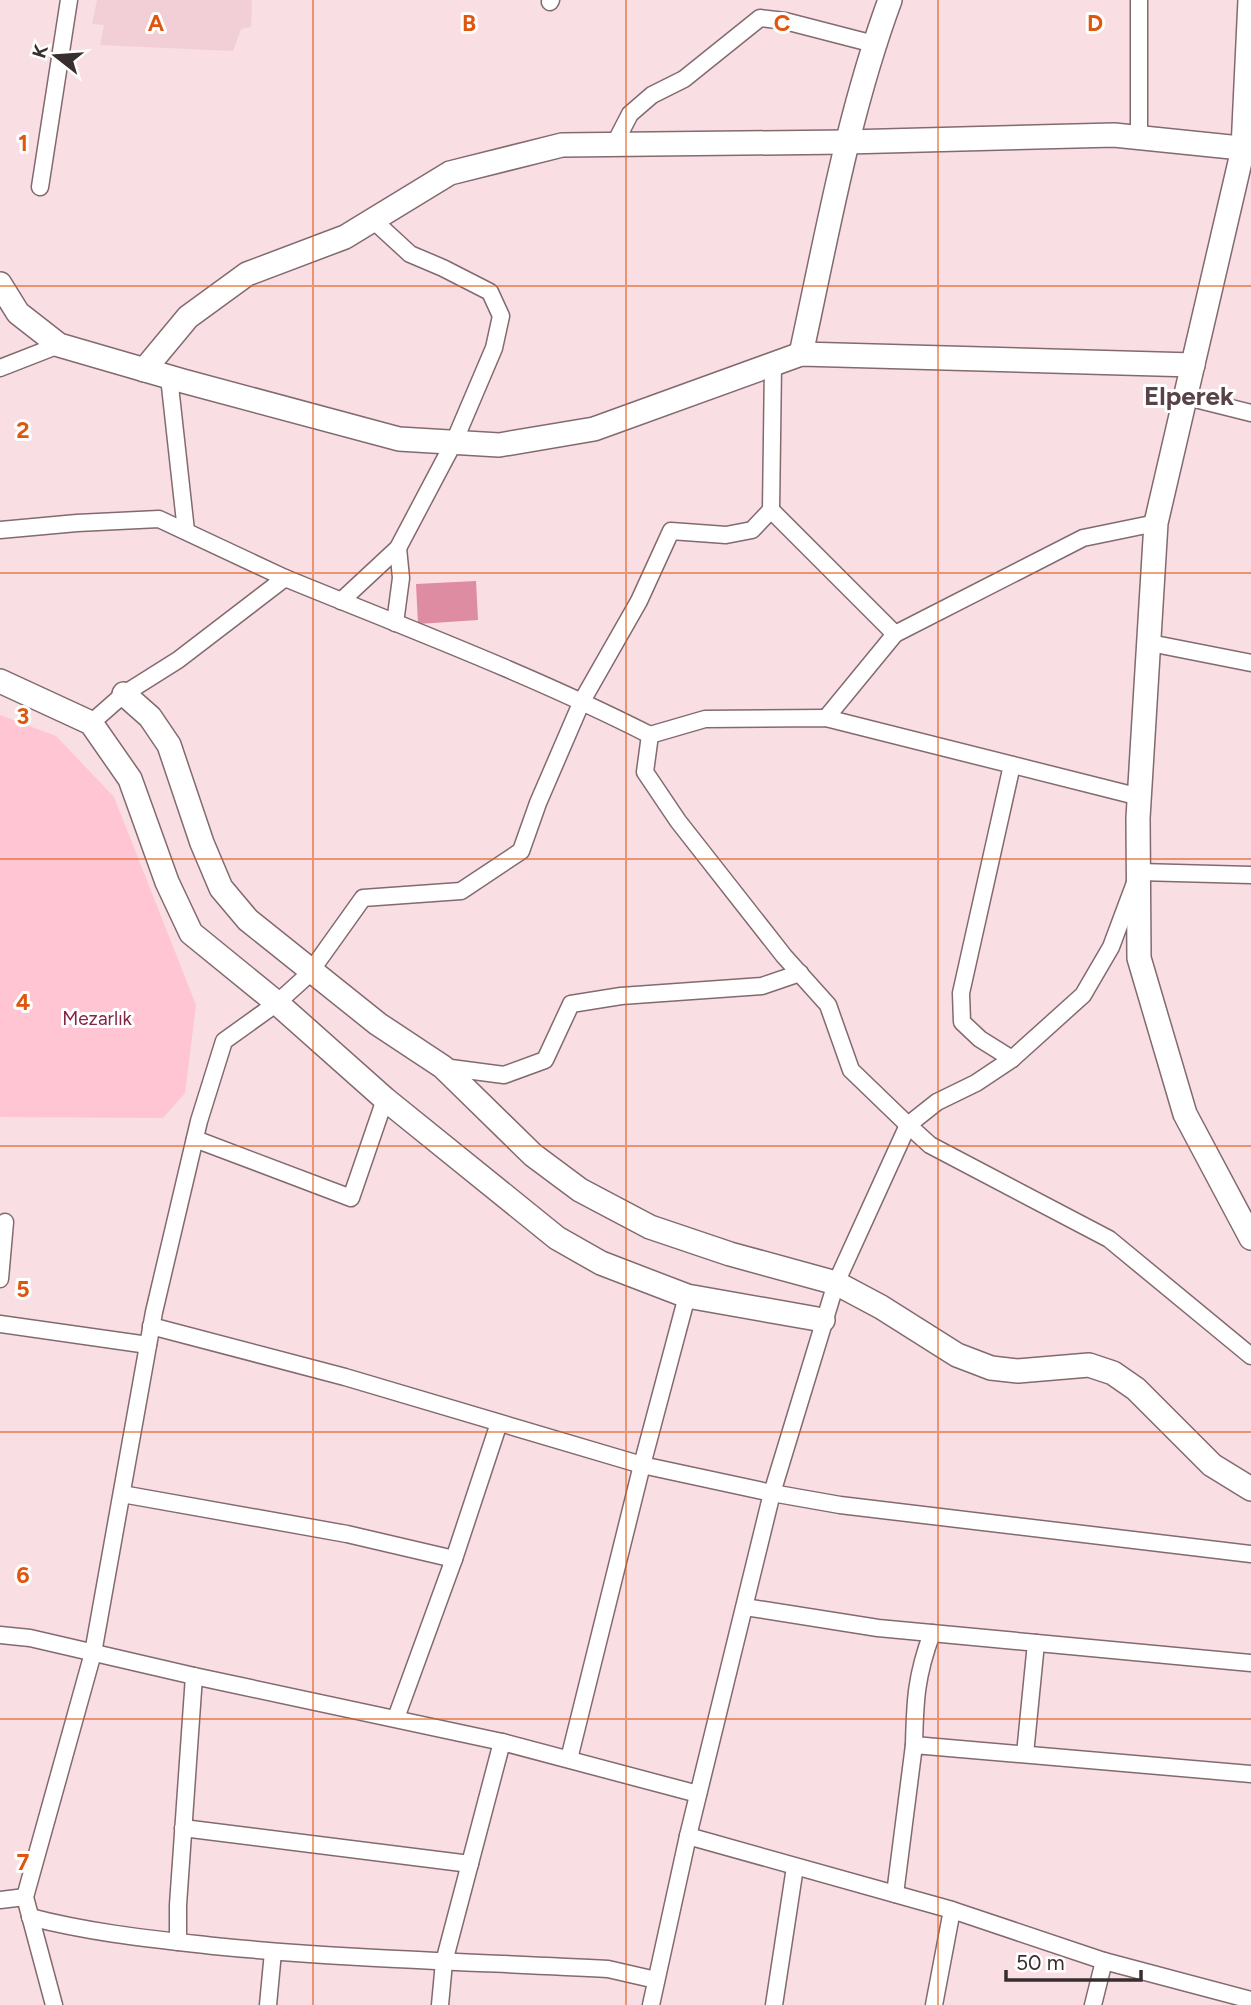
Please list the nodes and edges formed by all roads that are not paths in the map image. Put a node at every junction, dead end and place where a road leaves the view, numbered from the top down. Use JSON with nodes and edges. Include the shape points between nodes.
{"nodes":[{"id":1,"x":69,"y":0,"type":"edge"},
{"id":2,"x":890,"y":0,"type":"edge"},
{"id":3,"x":1139,"y":0,"type":"edge"},
{"id":4,"x":1250,"y":6,"type":"edge"},
{"id":5,"x":874,"y":44,"type":"junction"},
{"id":6,"x":1139,"y":137,"type":"junction"},
{"id":7,"x":847,"y":142,"type":"junction"},
{"id":8,"x":614,"y":145,"type":"junction"},
{"id":9,"x":1247,"y":149,"type":"edge"},
{"id":10,"x":40,"y":187,"type":"dead end"},
{"id":11,"x":373,"y":220,"type":"junction"},
{"id":12,"x":0,"y":284,"type":"edge"},
{"id":13,"x":59,"y":345,"type":"junction"},
{"id":14,"x":801,"y":354,"type":"junction"},
{"id":15,"x":773,"y":365,"type":"junction"},
{"id":16,"x":1193,"y":365,"type":"junction"},
{"id":17,"x":0,"y":368,"type":"edge"},
{"id":18,"x":144,"y":370,"type":"junction"},
{"id":19,"x":169,"y":377,"type":"junction"},
{"id":20,"x":1186,"y":397,"type":"junction"},
{"id":21,"x":1251,"y":414,"type":"edge"},
{"id":22,"x":454,"y":442,"type":"junction"},
{"id":23,"x":771,"y":510,"type":"junction"},
{"id":24,"x":1156,"y":523,"type":"junction"},
{"id":25,"x":0,"y":530,"type":"edge"},
{"id":26,"x":186,"y":531,"type":"junction"},
{"id":27,"x":398,"y":548,"type":"junction"},
{"id":28,"x":285,"y":578,"type":"junction"},
{"id":29,"x":341,"y":601,"type":"junction"},
{"id":30,"x":395,"y":623,"type":"junction"},
{"id":31,"x":895,"y":634,"type":"junction"},
{"id":32,"x":1150,"y":643,"type":"junction"},
{"id":33,"x":1251,"y":663,"type":"edge"},
{"id":34,"x":0,"y":681,"type":"edge"},
{"id":35,"x":124,"y":694,"type":"junction"},
{"id":36,"x":582,"y":701,"type":"junction"},
{"id":37,"x":826,"y":718,"type":"junction"},
{"id":38,"x":91,"y":723,"type":"junction"},
{"id":39,"x":650,"y":736,"type":"junction"},
{"id":40,"x":1012,"y":765,"type":"junction"},
{"id":41,"x":1140,"y":797,"type":"junction"},
{"id":42,"x":1139,"y":872,"type":"junction"},
{"id":43,"x":1251,"y":875,"type":"edge"},
{"id":44,"x":312,"y":971,"type":"junction"},
{"id":45,"x":800,"y":973,"type":"junction"},
{"id":46,"x":277,"y":1003,"type":"junction"},
{"id":47,"x":1012,"y":1059,"type":"junction"},
{"id":48,"x":443,"y":1067,"type":"junction"},
{"id":49,"x":385,"y":1099,"type":"junction"},
{"id":50,"x":908,"y":1125,"type":"junction"},
{"id":51,"x":195,"y":1139,"type":"junction"},
{"id":52,"x":5,"y":1222,"type":"dead end"},
{"id":53,"x":1251,"y":1238,"type":"edge"},
{"id":54,"x":0,"y":1279,"type":"edge"},
{"id":55,"x":836,"y":1283,"type":"junction"},
{"id":56,"x":687,"y":1296,"type":"junction"},
{"id":57,"x":822,"y":1320,"type":"junction"},
{"id":58,"x":0,"y":1324,"type":"edge"},
{"id":59,"x":151,"y":1326,"type":"junction"},
{"id":60,"x":148,"y":1345,"type":"junction"},
{"id":61,"x":1251,"y":1356,"type":"edge"},
{"id":62,"x":499,"y":1423,"type":"junction"},
{"id":63,"x":642,"y":1465,"type":"junction"},
{"id":64,"x":1251,"y":1489,"type":"edge"},
{"id":65,"x":772,"y":1493,"type":"junction"},
{"id":66,"x":121,"y":1494,"type":"junction"},
{"id":67,"x":1251,"y":1554,"type":"edge"},
{"id":68,"x":454,"y":1559,"type":"junction"},
{"id":69,"x":745,"y":1607,"type":"junction"},
{"id":70,"x":932,"y":1633,"type":"junction"},
{"id":71,"x":0,"y":1635,"type":"edge"},
{"id":72,"x":1036,"y":1643,"type":"junction"},
{"id":73,"x":93,"y":1653,"type":"junction"},
{"id":74,"x":1251,"y":1663,"type":"edge"},
{"id":75,"x":194,"y":1676,"type":"junction"},
{"id":76,"x":396,"y":1718,"type":"junction"},
{"id":77,"x":502,"y":1742,"type":"junction"},
{"id":78,"x":914,"y":1745,"type":"junction"},
{"id":79,"x":1025,"y":1754,"type":"junction"},
{"id":80,"x":569,"y":1759,"type":"junction"},
{"id":81,"x":1251,"y":1774,"type":"edge"},
{"id":82,"x":698,"y":1794,"type":"junction"},
{"id":83,"x":183,"y":1828,"type":"junction"},
{"id":84,"x":688,"y":1836,"type":"junction"},
{"id":85,"x":470,"y":1864,"type":"junction"},
{"id":86,"x":795,"y":1867,"type":"junction"},
{"id":87,"x":895,"y":1894,"type":"junction"},
{"id":88,"x":25,"y":1897,"type":"junction"},
{"id":89,"x":0,"y":1900,"type":"edge"},
{"id":90,"x":952,"y":1910,"type":"junction"},
{"id":91,"x":30,"y":1917,"type":"junction"},
{"id":92,"x":178,"y":1942,"type":"junction"},
{"id":93,"x":272,"y":1952,"type":"junction"},
{"id":94,"x":1104,"y":1961,"type":"junction"},
{"id":95,"x":444,"y":1962,"type":"junction"},
{"id":96,"x":656,"y":1980,"type":"junction"},
{"id":97,"x":1251,"y":2000,"type":"edge"},
{"id":98,"x":54,"y":2005,"type":"edge"},
{"id":99,"x":268,"y":2005,"type":"edge"},
{"id":100,"x":440,"y":2005,"type":"edge"},
{"id":101,"x":651,"y":2005,"type":"edge"},
{"id":102,"x":774,"y":2005,"type":"edge"},
{"id":103,"x":934,"y":2005,"type":"edge"},
{"id":104,"x":1093,"y":2005,"type":"edge"}],
"edges":[{"from":1,"to":10,"type":"street"},
{"from":2,"to":5,"type":"street"},
{"from":3,"to":6,"type":"street"},
{"from":4,"to":9,"type":"street"},
{"from":5,"to":7,"type":"street"},
{"from":5,"to":8,"type":"street","via":[[760,18],[684,79],[630,114]]},
{"from":6,"to":7,"type":"street"},
{"from":6,"to":9,"type":"street"},
{"from":7,"to":8,"type":"street"},
{"from":7,"to":14,"type":"street"},
{"from":8,"to":11,"type":"street","via":[[562,145],[450,173]]},
{"from":9,"to":16,"type":"street"},
{"from":11,"to":18,"type":"street","via":[[345,237],[247,274],[188,317]]},
{"from":11,"to":22,"type":"street","via":[[410,254],[490,292],[501,316],[494,348]]},
{"from":12,"to":13,"type":"street","via":[[18,313]]},
{"from":13,"to":17,"type":"street"},
{"from":13,"to":18,"type":"street"},
{"from":14,"to":15,"type":"street"},
{"from":14,"to":16,"type":"street"},
{"from":15,"to":22,"type":"street","via":[[594,429],[499,444]]},
{"from":15,"to":23,"type":"street"},
{"from":16,"to":20,"type":"street"},
{"from":18,"to":19,"type":"street"},
{"from":19,"to":22,"type":"street","via":[[399,439]]},
{"from":19,"to":26,"type":"street"},
{"from":20,"to":21,"type":"street"},
{"from":20,"to":24,"type":"street"},
{"from":22,"to":27,"type":"street"},
{"from":23,"to":31,"type":"street"},
{"from":23,"to":36,"type":"street","via":[[752,530],[726,535],[671,531],[639,601]]},
{"from":24,"to":31,"type":"street","via":[[1083,538]]},
{"from":24,"to":32,"type":"street"},
{"from":25,"to":26,"type":"street","via":[[159,519]]},
{"from":26,"to":28,"type":"street"},
{"from":27,"to":29,"type":"street"},
{"from":27,"to":30,"type":"street","via":[[401,578]]},
{"from":28,"to":29,"type":"street"},
{"from":28,"to":35,"type":"street","via":[[178,660]]},
{"from":29,"to":30,"type":"street"},
{"from":30,"to":36,"type":"street"},
{"from":31,"to":37,"type":"street"},
{"from":32,"to":33,"type":"street"},
{"from":32,"to":41,"type":"street"},
{"from":34,"to":38,"type":"street"},
{"from":35,"to":38,"type":"street"},
{"from":35,"to":44,"type":"street","via":[[150,717],[169,745],[221,888],[248,920]]},
{"from":36,"to":39,"type":"street"},
{"from":36,"to":44,"type":"street","via":[[521,851],[461,891],[363,898]]},
{"from":37,"to":39,"type":"street","via":[[705,719]]},
{"from":37,"to":40,"type":"street"},
{"from":38,"to":46,"type":"street","via":[[130,779],[167,882],[191,933]]},
{"from":39,"to":45,"type":"street","via":[[645,772],[678,821]]},
{"from":40,"to":41,"type":"street"},
{"from":40,"to":47,"type":"street","via":[[961,993],[962,1022]]},
{"from":41,"to":42,"type":"street"},
{"from":42,"to":43,"type":"street"},
{"from":42,"to":47,"type":"street","via":[[1111,947],[1083,995]]},
{"from":42,"to":53,"type":"street","via":[[1139,958],[1185,1114]]},
{"from":44,"to":46,"type":"street"},
{"from":44,"to":48,"type":"street"},
{"from":45,"to":48,"type":"street","via":[[762,986],[571,1004],[545,1060],[504,1075]]},
{"from":45,"to":50,"type":"street","via":[[828,1005],[851,1070]]},
{"from":46,"to":49,"type":"street"},
{"from":46,"to":51,"type":"street","via":[[224,1041]]},
{"from":47,"to":50,"type":"street","via":[[937,1102]]},
{"from":48,"to":55,"type":"street","via":[[533,1156],[580,1190],[650,1227]]},
{"from":49,"to":51,"type":"street","via":[[351,1198]]},
{"from":49,"to":56,"type":"street","via":[[557,1238],[601,1263]]},
{"from":50,"to":55,"type":"street"},
{"from":50,"to":61,"type":"street","via":[[930,1145],[1109,1239]]},
{"from":51,"to":59,"type":"street"},
{"from":52,"to":54,"type":"street"},
{"from":55,"to":57,"type":"street"},
{"from":55,"to":64,"type":"street","via":[[957,1355],[991,1367],[1018,1371],[1089,1366],[1112,1373],[1136,1389],[1212,1465]]},
{"from":56,"to":57,"type":"street"},
{"from":56,"to":63,"type":"street"},
{"from":57,"to":65,"type":"street"},
{"from":58,"to":60,"type":"street"},
{"from":59,"to":60,"type":"street"},
{"from":59,"to":62,"type":"street"},
{"from":60,"to":66,"type":"street"},
{"from":62,"to":63,"type":"street"},
{"from":62,"to":68,"type":"street"},
{"from":63,"to":65,"type":"street"},
{"from":63,"to":80,"type":"street"},
{"from":65,"to":67,"type":"street","via":[[853,1507]]},
{"from":65,"to":69,"type":"street"},
{"from":66,"to":68,"type":"street","via":[[347,1534]]},
{"from":66,"to":73,"type":"street"},
{"from":68,"to":76,"type":"street"},
{"from":69,"to":70,"type":"street"},
{"from":69,"to":82,"type":"street"},
{"from":70,"to":72,"type":"street"},
{"from":70,"to":78,"type":"street","via":[[916,1689]]},
{"from":71,"to":73,"type":"street"},
{"from":72,"to":74,"type":"street"},
{"from":72,"to":79,"type":"street"},
{"from":73,"to":75,"type":"street"},
{"from":73,"to":88,"type":"street"},
{"from":75,"to":76,"type":"street"},
{"from":75,"to":83,"type":"street"},
{"from":76,"to":77,"type":"street"},
{"from":77,"to":80,"type":"street"},
{"from":77,"to":85,"type":"street"},
{"from":78,"to":79,"type":"street"},
{"from":78,"to":87,"type":"street"},
{"from":79,"to":81,"type":"street"},
{"from":80,"to":82,"type":"street"},
{"from":82,"to":84,"type":"street"},
{"from":83,"to":85,"type":"street"},
{"from":83,"to":92,"type":"street"},
{"from":84,"to":86,"type":"street"},
{"from":84,"to":96,"type":"street"},
{"from":85,"to":95,"type":"street"},
{"from":86,"to":87,"type":"street"},
{"from":86,"to":102,"type":"street"},
{"from":87,"to":90,"type":"street"},
{"from":88,"to":89,"type":"street"},
{"from":88,"to":91,"type":"street"},
{"from":90,"to":94,"type":"street"},
{"from":90,"to":103,"type":"street"},
{"from":91,"to":92,"type":"street","via":[[71,1928]]},
{"from":91,"to":98,"type":"street"},
{"from":92,"to":93,"type":"street"},
{"from":93,"to":95,"type":"street"},
{"from":93,"to":99,"type":"street"},
{"from":94,"to":97,"type":"street"},
{"from":94,"to":104,"type":"street"},
{"from":95,"to":96,"type":"street","via":[[608,1969]]},
{"from":95,"to":100,"type":"street"},
{"from":96,"to":101,"type":"street"}]}
